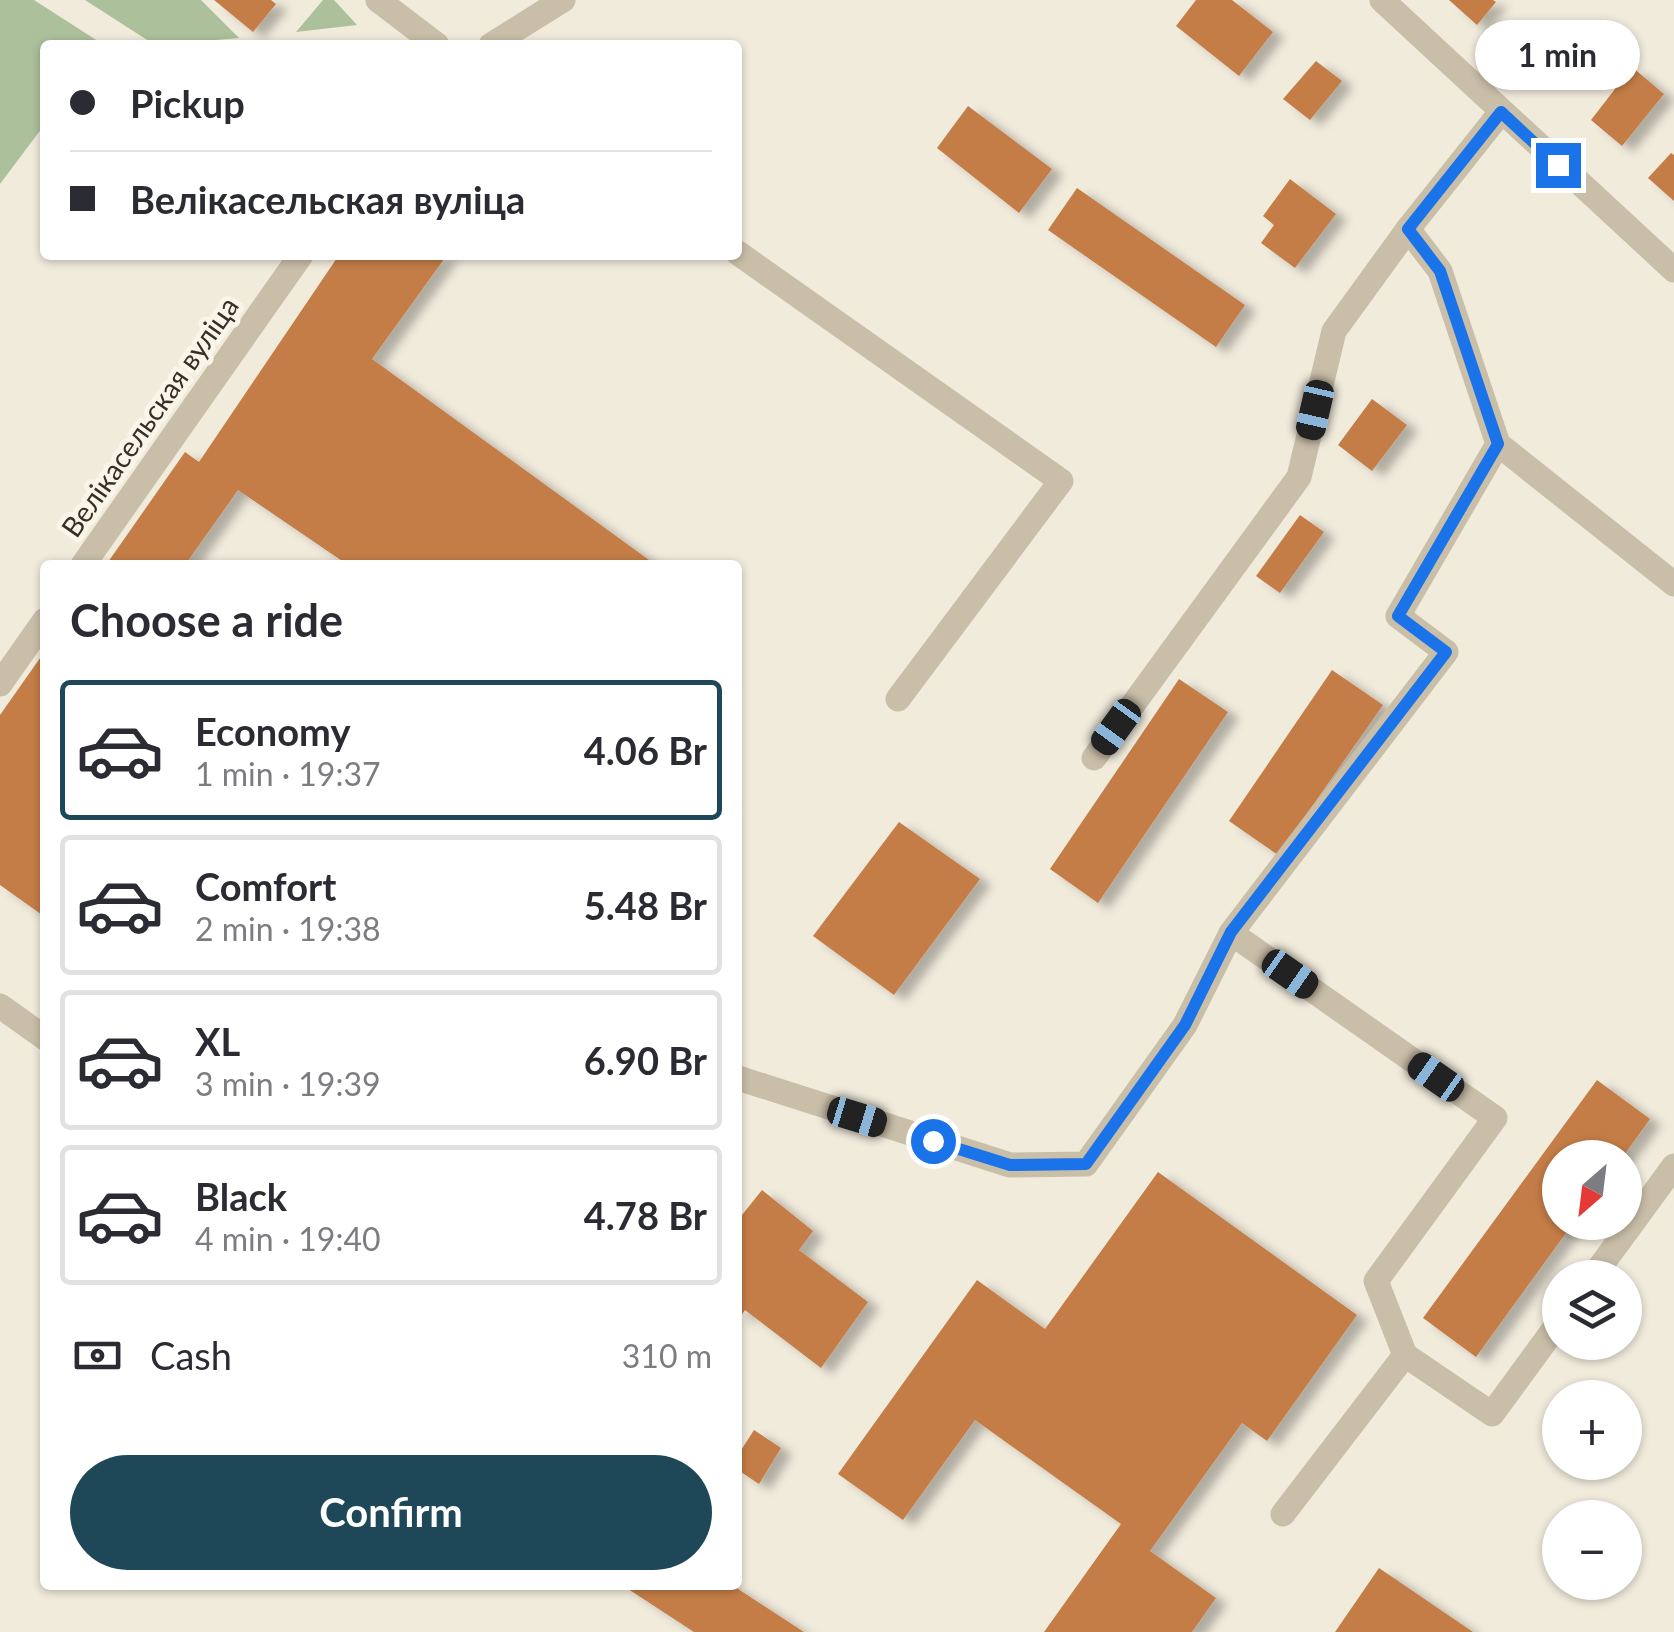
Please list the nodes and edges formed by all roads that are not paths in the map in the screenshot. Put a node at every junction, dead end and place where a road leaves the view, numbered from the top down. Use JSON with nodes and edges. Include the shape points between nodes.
{"nodes":[{"id":1,"x":378,"y":0,"type":"edge"},
{"id":2,"x":563,"y":0,"type":"edge"},
{"id":3,"x":1382,"y":0,"type":"edge"},
{"id":4,"x":430,"y":40,"type":"edge"},
{"id":5,"x":499,"y":40,"type":"edge"},
{"id":6,"x":1501,"y":112,"type":"junction"},
{"id":7,"x":1408,"y":229,"type":"junction"},
{"id":8,"x":742,"y":256,"type":"edge"},
{"id":9,"x":298,"y":260,"type":"edge"},
{"id":10,"x":1674,"y":270,"type":"edge"},
{"id":11,"x":1498,"y":444,"type":"junction"},
{"id":12,"x":87,"y":560,"type":"edge"},
{"id":13,"x":1674,"y":584,"type":"edge"},
{"id":14,"x":40,"y":627,"type":"edge"},
{"id":15,"x":0,"y":684,"type":"edge"},
{"id":16,"x":898,"y":698,"type":"dead end"},
{"id":17,"x":1094,"y":758,"type":"dead end"},
{"id":18,"x":1231,"y":932,"type":"junction"},
{"id":19,"x":0,"y":1006,"type":"edge"},
{"id":20,"x":40,"y":1034,"type":"edge"},
{"id":21,"x":742,"y":1084,"type":"edge"},
{"id":22,"x":1674,"y":1166,"type":"edge"},
{"id":23,"x":1605,"y":1260,"type":"edge"},
{"id":24,"x":1542,"y":1346,"type":"edge"},
{"id":25,"x":1405,"y":1355,"type":"junction"},
{"id":26,"x":1282,"y":1514,"type":"dead end"}],
"edges":[{"from":1,"to":4,"type":"street"},
{"from":2,"to":5,"type":"street"},
{"from":3,"to":6,"type":"street"},
{"from":6,"to":7,"type":"street"},
{"from":6,"to":10,"type":"street"},
{"from":7,"to":11,"type":"street","via":[[1440,271]]},
{"from":7,"to":17,"type":"street","via":[[1334,331],[1299,477]]},
{"from":8,"to":16,"type":"street","via":[[1060,481]]},
{"from":9,"to":12,"type":"street","name":"Велікасельская вуліца"},
{"from":11,"to":13,"type":"street"},
{"from":11,"to":18,"type":"street","via":[[1398,616],[1446,652]]},
{"from":14,"to":15,"type":"street"},
{"from":18,"to":21,"type":"street","via":[[1185,1025],[1086,1164],[1010,1165]]},
{"from":18,"to":25,"type":"street","via":[[1495,1118],[1376,1282]]},
{"from":19,"to":20,"type":"street"},
{"from":22,"to":23,"type":"street"},
{"from":24,"to":25,"type":"street","via":[[1492,1414]]},
{"from":25,"to":26,"type":"street"}]}
